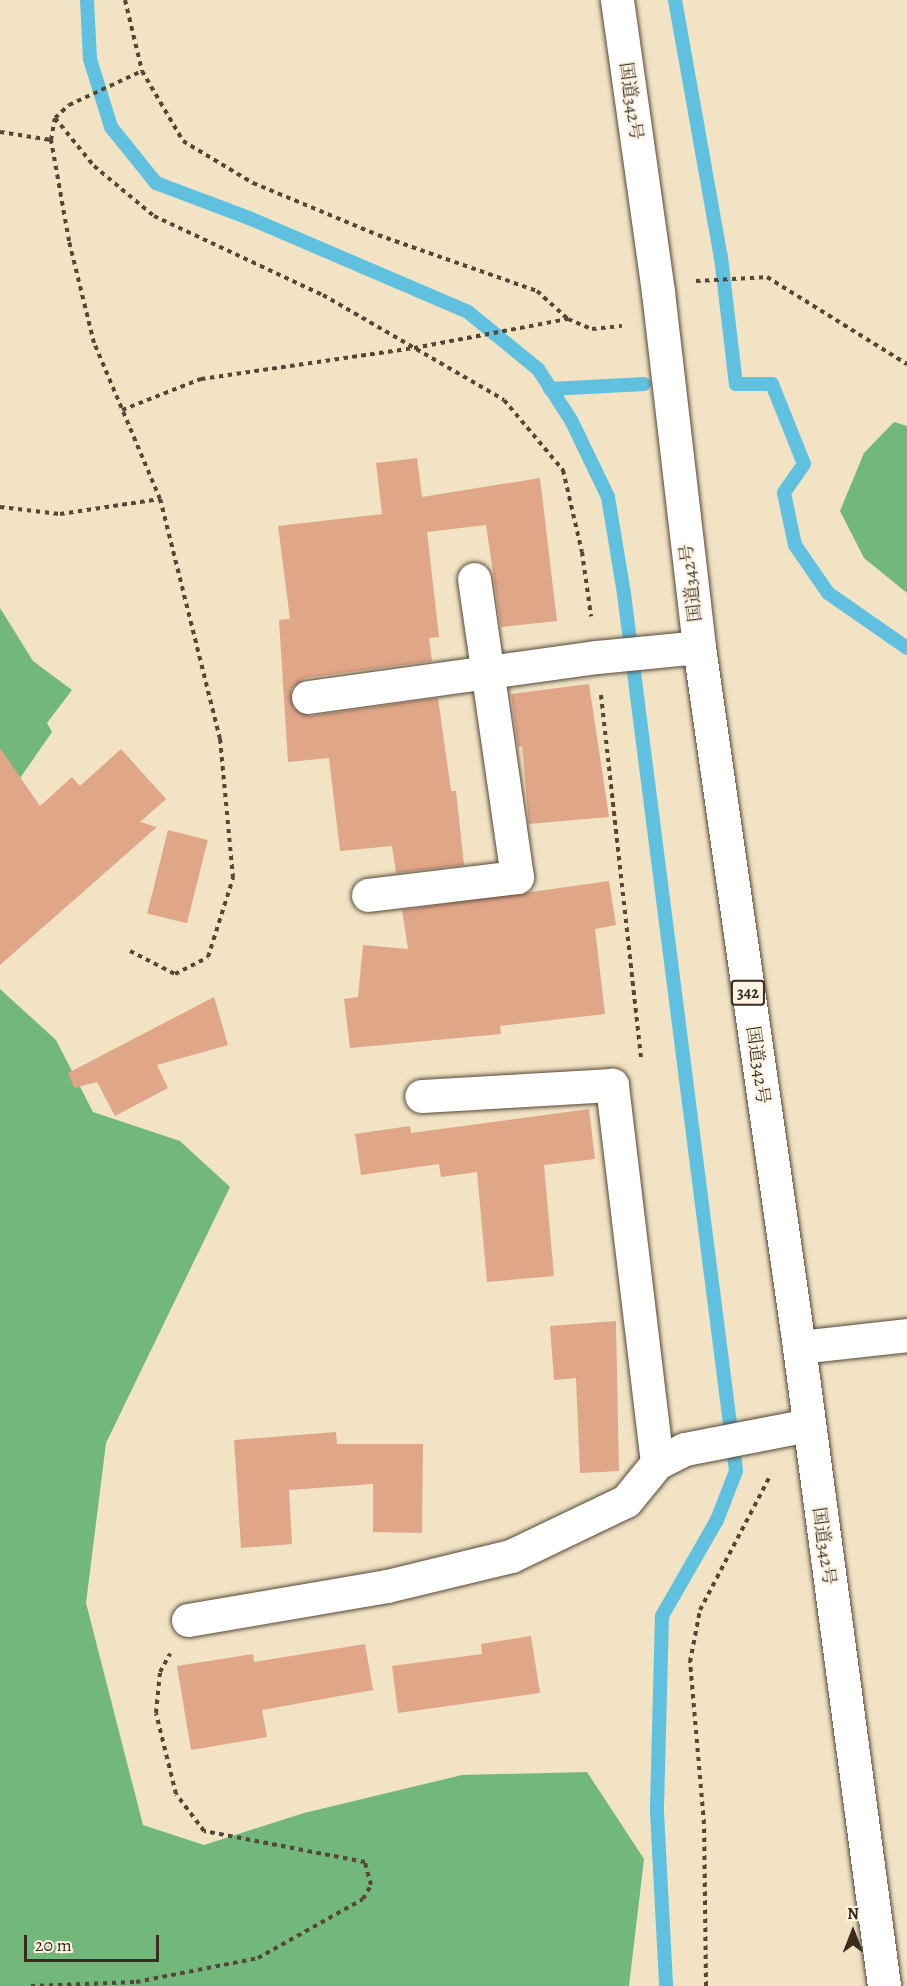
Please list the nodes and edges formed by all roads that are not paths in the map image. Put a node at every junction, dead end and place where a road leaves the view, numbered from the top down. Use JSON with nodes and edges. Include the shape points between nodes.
{"nodes":[{"id":1,"x":617,"y":0,"type":"edge"},
{"id":2,"x":474,"y":579,"type":"dead end"},
{"id":3,"x":699,"y":647,"type":"junction"},
{"id":4,"x":488,"y":674,"type":"junction"},
{"id":5,"x":308,"y":697,"type":"dead end"},
{"id":6,"x":368,"y":895,"type":"dead end"},
{"id":7,"x":421,"y":1096,"type":"dead end"},
{"id":8,"x":907,"y":1335,"type":"edge"},
{"id":9,"x":799,"y":1347,"type":"junction"},
{"id":10,"x":800,"y":1428,"type":"junction"},
{"id":11,"x":657,"y":1463,"type":"junction"},
{"id":12,"x":188,"y":1620,"type":"road end"},
{"id":13,"x":884,"y":1986,"type":"edge"}],
"edges":[{"from":1,"to":3,"type":"main road","name":"国道342号","number":"342","via":[[659,306]]},
{"from":2,"to":4,"type":"main road"},
{"from":3,"to":4,"type":"main road"},
{"from":3,"to":9,"type":"main road","name":"国道342号","number":"342"},
{"from":4,"to":5,"type":"main road"},
{"from":4,"to":6,"type":"main road","via":[[517,877]]},
{"from":7,"to":11,"type":"main road","via":[[612,1085]]},
{"from":8,"to":9,"type":"main road"},
{"from":9,"to":10,"type":"main road","name":"国道342号","number":"342"},
{"from":10,"to":11,"type":"main road","via":[[685,1449]]},
{"from":10,"to":13,"type":"main road","name":"国道342号","number":"342"},
{"from":11,"to":12,"type":"main road","via":[[626,1501],[511,1556],[387,1586]]}]}
